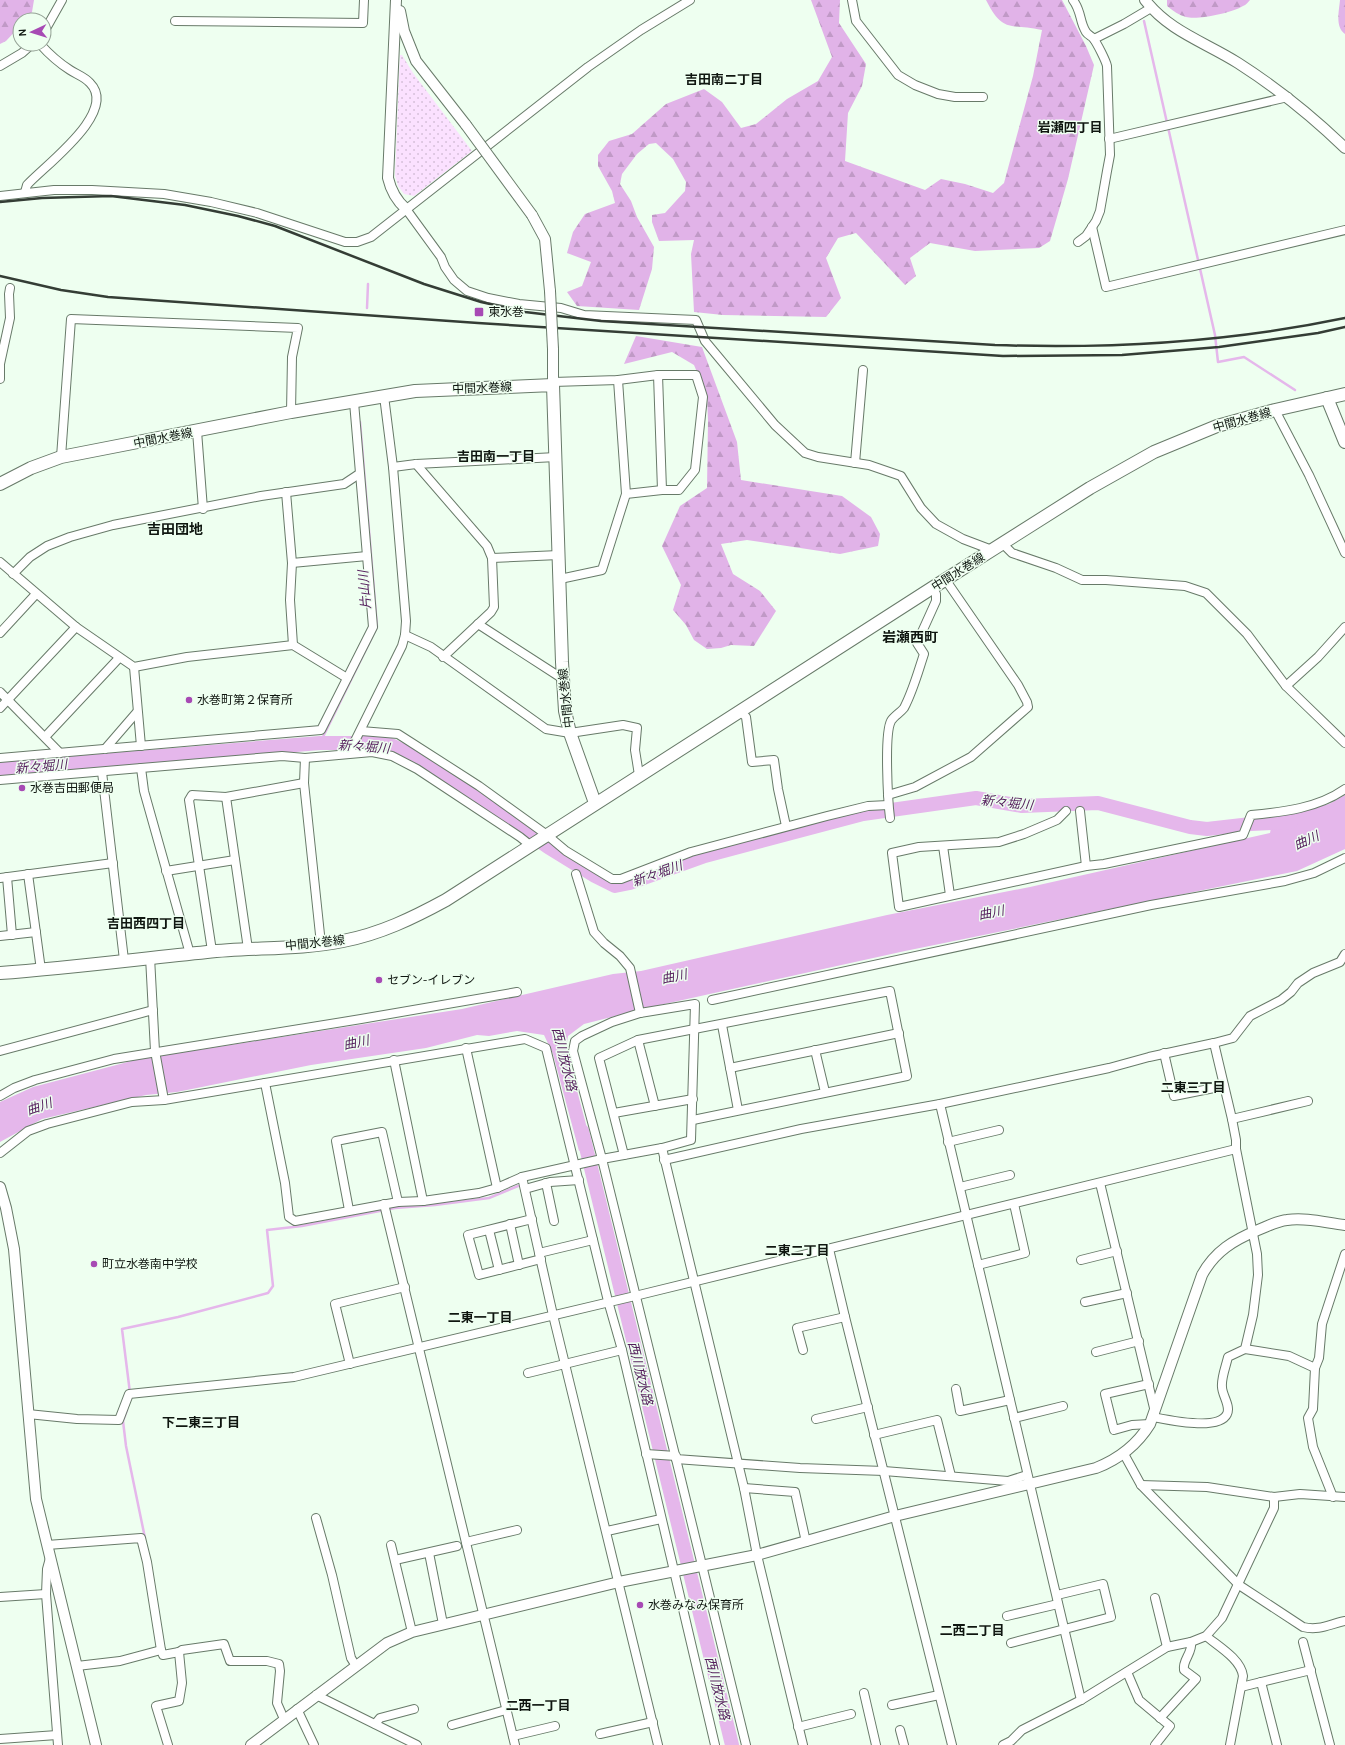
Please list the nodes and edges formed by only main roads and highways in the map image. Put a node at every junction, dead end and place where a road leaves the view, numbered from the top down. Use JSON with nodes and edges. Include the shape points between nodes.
{"nodes":[{"id":1,"x":1345,"y":394,"type":"edge"},
{"id":2,"x":1327,"y":398,"type":"junction"},
{"id":3,"x":1345,"y":442,"type":"edge"},
{"id":4,"x":1,"y":482,"type":"edge"},
{"id":5,"x":595,"y":804,"type":"junction"},
{"id":6,"x":0,"y":973,"type":"edge"}],
"edges":[{"from":1,"to":2,"type":"main road","name":"中間水巻線"},
{"from":2,"to":3,"type":"main road"},
{"from":2,"to":5,"type":"main road","name":"中間水巻線","via":[[1217,426],[1154,452],[1090,488],[945,579]]},
{"from":4,"to":5,"type":"main road","name":"中間水巻線","via":[[61,457],[291,412],[415,391],[553,384],[565,711]]},
{"from":5,"to":6,"type":"main road","name":"中間水巻線","via":[[446,900],[410,920],[375,933],[321,944]]}]}
